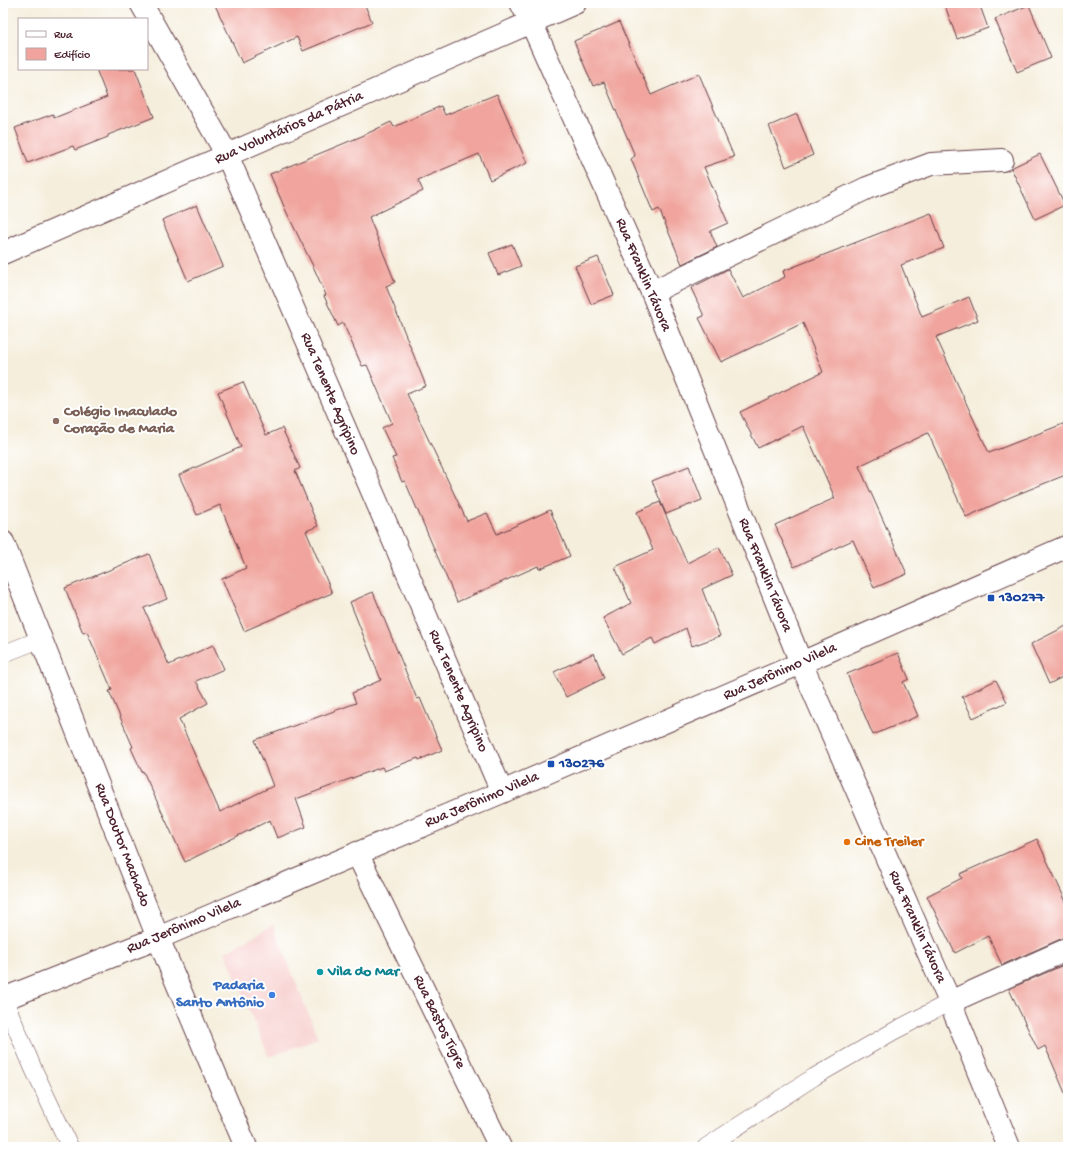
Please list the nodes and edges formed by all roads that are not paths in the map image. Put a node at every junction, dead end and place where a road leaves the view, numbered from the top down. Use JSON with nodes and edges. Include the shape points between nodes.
{"nodes":[{"id":1,"x":141,"y":3,"type":"edge"},
{"id":2,"x":575,"y":3,"type":"edge"},
{"id":3,"x":526,"y":12,"type":"edge"},
{"id":4,"x":227,"y":154,"type":"junction"},
{"id":5,"x":1002,"y":160,"type":"dead end"},
{"id":6,"x":3,"y":254,"type":"edge"},
{"id":7,"x":652,"y":292,"type":"junction"},
{"id":8,"x":3,"y":542,"type":"edge"},
{"id":9,"x":1068,"y":546,"type":"edge"},
{"id":10,"x":41,"y":638,"type":"junction"},
{"id":11,"x":3,"y":654,"type":"edge"},
{"id":12,"x":801,"y":663,"type":"junction"},
{"id":13,"x":502,"y":792,"type":"junction"},
{"id":14,"x":357,"y":853,"type":"junction"},
{"id":15,"x":158,"y":938,"type":"junction"},
{"id":16,"x":1068,"y":949,"type":"edge"},
{"id":17,"x":4,"y":999,"type":"edge"},
{"id":18,"x":950,"y":1002,"type":"junction"},
{"id":19,"x":70,"y":1147,"type":"edge"},
{"id":20,"x":246,"y":1147,"type":"edge"},
{"id":21,"x":500,"y":1147,"type":"edge"},
{"id":22,"x":706,"y":1147,"type":"edge"},
{"id":23,"x":1009,"y":1147,"type":"edge"}],
"edges":[{"from":1,"to":4,"type":"street","name":"Rua Tenente Agripino"},
{"from":2,"to":3,"type":"street","name":"Rua Voluntários da Pátria"},
{"from":3,"to":4,"type":"street","name":"Rua Voluntários da Pátria"},
{"from":3,"to":7,"type":"street","name":"Rua Franklin Távora"},
{"from":4,"to":6,"type":"street","name":"Rua Voluntários da Pátria"},
{"from":4,"to":13,"type":"street","name":"Rua Tenente Agripino"},
{"from":5,"to":7,"type":"street","via":[[931,164],[867,188]]},
{"from":7,"to":12,"type":"street","name":"Rua Franklin Távora"},
{"from":8,"to":10,"type":"street","name":"Rua Doutor Machado"},
{"from":9,"to":12,"type":"street","name":"Rua Jerônimo Vilela"},
{"from":10,"to":11,"type":"lane"},
{"from":10,"to":15,"type":"street","name":"Rua Doutor Machado"},
{"from":12,"to":13,"type":"street","name":"Rua Jerônimo Vilela"},
{"from":12,"to":18,"type":"street","name":"Rua Franklin Távora"},
{"from":13,"to":14,"type":"street","name":"Rua Jerônimo Vilela"},
{"from":14,"to":15,"type":"street","name":"Rua Jerônimo Vilela"},
{"from":14,"to":21,"type":"street","name":"Rua Bastos Tigre"},
{"from":15,"to":17,"type":"street","name":"Rua Jerônimo Vilela"},
{"from":15,"to":20,"type":"street","name":"Rua Doutor Machado"},
{"from":16,"to":18,"type":"street"},
{"from":17,"to":19,"type":"lane"},
{"from":18,"to":22,"type":"lane","via":[[814,1077]]},
{"from":18,"to":23,"type":"street","name":"Rua Franklin Távora"}]}
